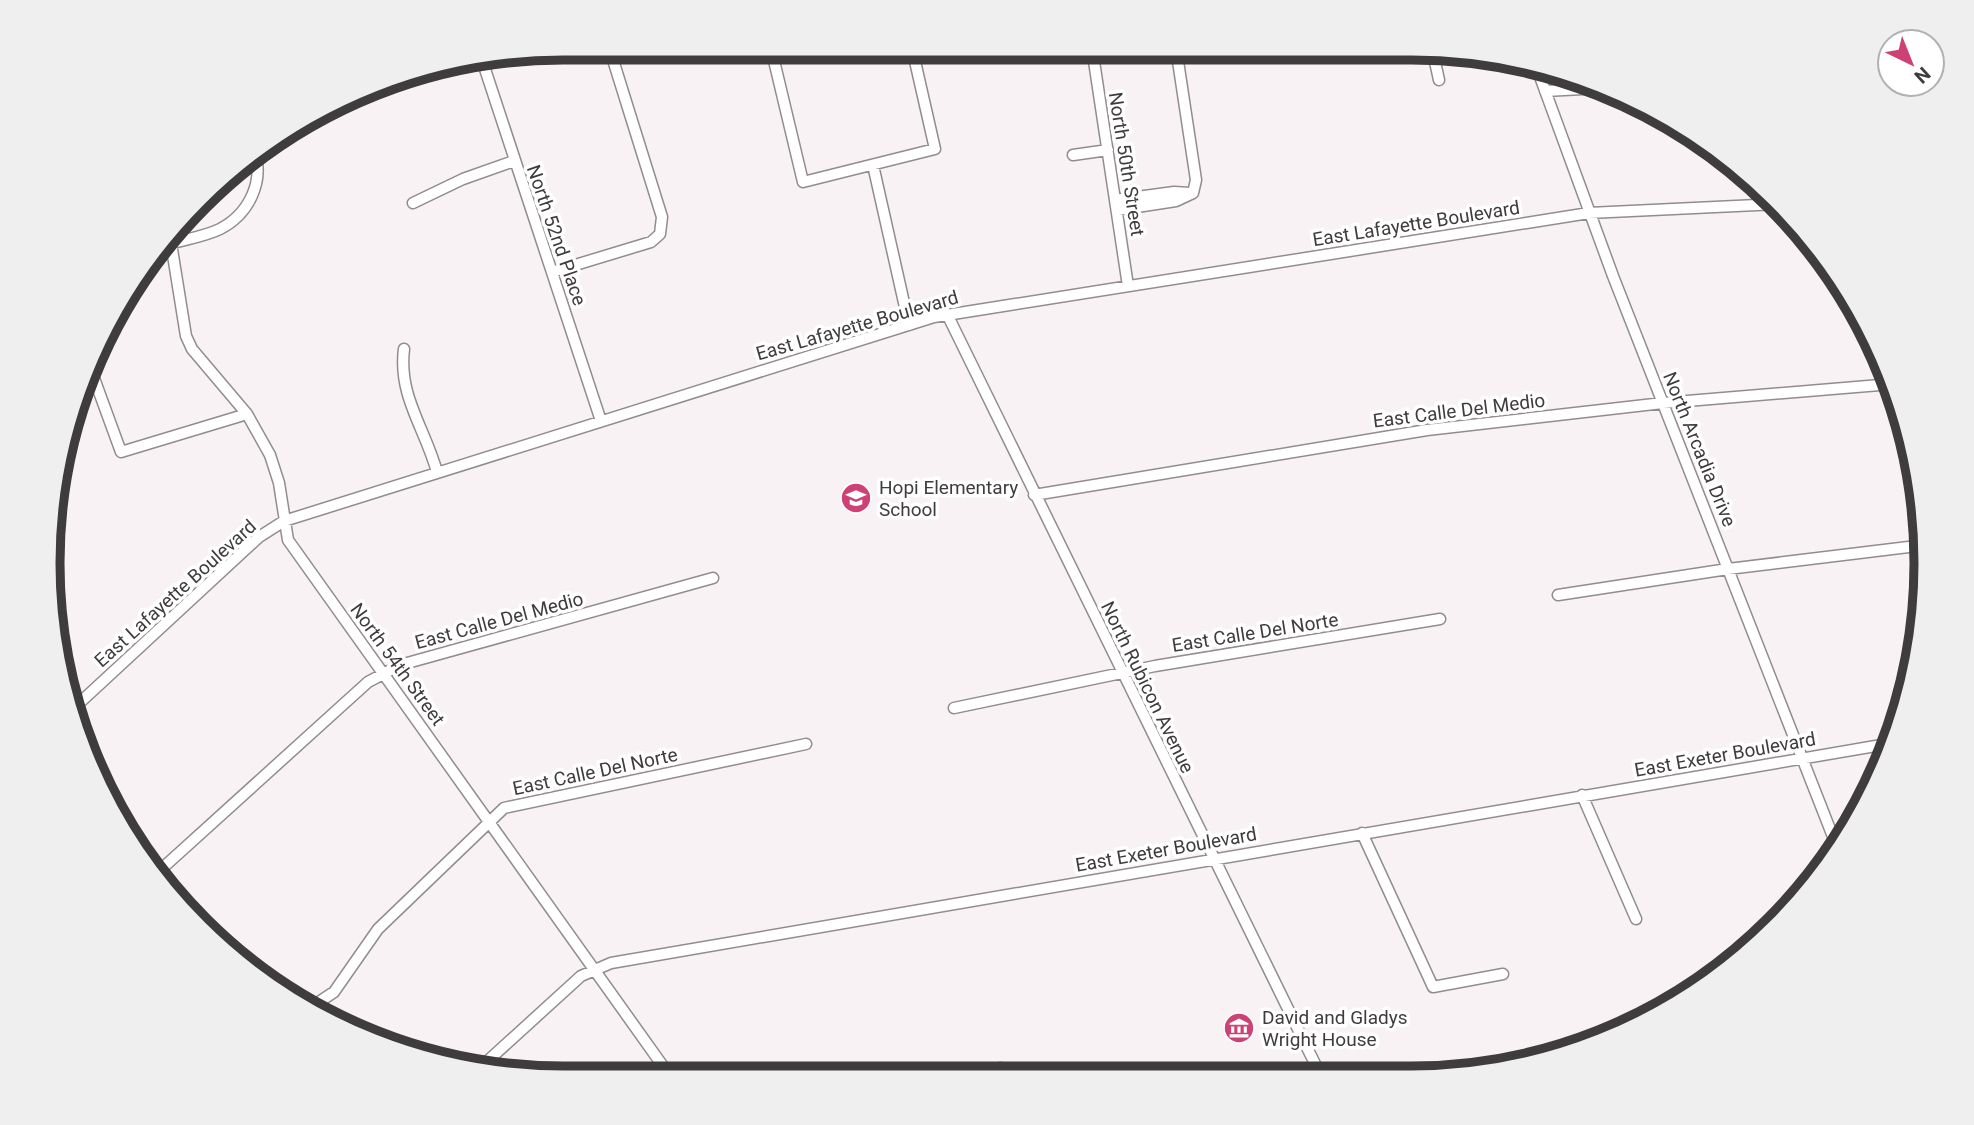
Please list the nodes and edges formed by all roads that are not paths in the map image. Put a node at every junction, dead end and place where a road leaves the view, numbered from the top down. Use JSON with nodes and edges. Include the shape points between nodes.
{"nodes":[{"id":1,"x":613,"y":60,"type":"edge"},
{"id":2,"x":774,"y":60,"type":"edge"},
{"id":3,"x":915,"y":60,"type":"edge"},
{"id":4,"x":1094,"y":60,"type":"edge"},
{"id":5,"x":1178,"y":60,"type":"edge"},
{"id":6,"x":1435,"y":61,"type":"edge"},
{"id":7,"x":484,"y":66,"type":"edge"},
{"id":8,"x":1540,"y":76,"type":"edge"},
{"id":9,"x":1439,"y":80,"type":"dead end"},
{"id":10,"x":1581,"y":89,"type":"edge"},
{"id":11,"x":1545,"y":91,"type":"junction"},
{"id":12,"x":1108,"y":150,"type":"junction"},
{"id":13,"x":1073,"y":155,"type":"dead end"},
{"id":14,"x":258,"y":162,"type":"edge"},
{"id":15,"x":514,"y":162,"type":"junction"},
{"id":16,"x":873,"y":164,"type":"junction"},
{"id":17,"x":413,"y":203,"type":"dead end"},
{"id":18,"x":1116,"y":205,"type":"junction"},
{"id":19,"x":1765,"y":205,"type":"edge"},
{"id":20,"x":1589,"y":213,"type":"junction"},
{"id":21,"x":175,"y":242,"type":"edge"},
{"id":22,"x":168,"y":250,"type":"edge"},
{"id":23,"x":552,"y":272,"type":"junction"},
{"id":24,"x":1128,"y":286,"type":"junction"},
{"id":25,"x":947,"y":314,"type":"junction"},
{"id":26,"x":909,"y":325,"type":"junction"},
{"id":27,"x":404,"y":349,"type":"dead end"},
{"id":28,"x":94,"y":379,"type":"edge"},
{"id":29,"x":1882,"y":385,"type":"edge"},
{"id":30,"x":1663,"y":403,"type":"junction"},
{"id":31,"x":247,"y":414,"type":"junction"},
{"id":32,"x":601,"y":421,"type":"junction"},
{"id":33,"x":437,"y":472,"type":"junction"},
{"id":34,"x":1034,"y":495,"type":"junction"},
{"id":35,"x":284,"y":521,"type":"junction"},
{"id":36,"x":1914,"y":546,"type":"edge"},
{"id":37,"x":1728,"y":569,"type":"junction"},
{"id":38,"x":713,"y":578,"type":"dead end"},
{"id":39,"x":1558,"y":595,"type":"dead end"},
{"id":40,"x":1440,"y":619,"type":"dead end"},
{"id":41,"x":1122,"y":672,"type":"junction"},
{"id":42,"x":383,"y":673,"type":"junction"},
{"id":43,"x":80,"y":703,"type":"edge"},
{"id":44,"x":954,"y":708,"type":"dead end"},
{"id":45,"x":806,"y":744,"type":"dead end"},
{"id":46,"x":1880,"y":745,"type":"edge"},
{"id":47,"x":1803,"y":758,"type":"junction"},
{"id":48,"x":1582,"y":795,"type":"junction"},
{"id":49,"x":491,"y":822,"type":"junction"},
{"id":50,"x":1362,"y":833,"type":"junction"},
{"id":51,"x":1834,"y":836,"type":"edge"},
{"id":52,"x":1213,"y":858,"type":"junction"},
{"id":53,"x":162,"y":868,"type":"edge"},
{"id":54,"x":1636,"y":919,"type":"dead end"},
{"id":55,"x":594,"y":969,"type":"junction"},
{"id":56,"x":1503,"y":974,"type":"dead end"},
{"id":57,"x":319,"y":1002,"type":"edge"},
{"id":58,"x":489,"y":1060,"type":"edge"},
{"id":59,"x":663,"y":1066,"type":"edge"},
{"id":60,"x":1316,"y":1066,"type":"edge"}],
"edges":[{"from":1,"to":23,"type":"street","via":[[662,217],[660,234],[651,242]]},
{"from":2,"to":16,"type":"street","via":[[803,182]]},
{"from":3,"to":16,"type":"street","via":[[935,149]]},
{"from":4,"to":12,"type":"street","name":"North 50th Street"},
{"from":5,"to":18,"type":"street","via":[[1196,180],[1193,193],[1176,201]]},
{"from":6,"to":9,"type":"street"},
{"from":7,"to":15,"type":"street","name":"North 52nd Place"},
{"from":8,"to":11,"type":"street","name":"North Arcadia Drive"},
{"from":10,"to":11,"type":"street"},
{"from":11,"to":20,"type":"street","name":"North Arcadia Drive"},
{"from":12,"to":13,"type":"street"},
{"from":12,"to":18,"type":"street","name":"North 50th Street"},
{"from":14,"to":21,"type":"street","via":[[256,189],[244,210],[221,229]]},
{"from":15,"to":17,"type":"street"},
{"from":15,"to":23,"type":"street","name":"North 52nd Place"},
{"from":16,"to":26,"type":"street"},
{"from":18,"to":24,"type":"street","name":"North 50th Street"},
{"from":19,"to":20,"type":"street","name":"East Lafayette Boulevard"},
{"from":20,"to":24,"type":"street","name":"East Lafayette Boulevard"},
{"from":20,"to":30,"type":"street","name":"North Arcadia Drive"},
{"from":22,"to":31,"type":"street","name":"North 54th Street","via":[[192,349]]},
{"from":23,"to":32,"type":"street","name":"North 52nd Place"},
{"from":24,"to":25,"type":"street","name":"East Lafayette Boulevard"},
{"from":25,"to":26,"type":"street","name":"East Lafayette Boulevard"},
{"from":25,"to":34,"type":"street","name":"North Rubicon Avenue"},
{"from":26,"to":32,"type":"street","name":"East Lafayette Boulevard"},
{"from":27,"to":33,"type":"street","via":[[401,373]]},
{"from":28,"to":31,"type":"street","via":[[121,452]]},
{"from":29,"to":30,"type":"street","name":"East Calle Del Medio"},
{"from":30,"to":34,"type":"street","name":"East Calle Del Medio","via":[[1427,430]]},
{"from":30,"to":37,"type":"street","name":"North Arcadia Drive"},
{"from":31,"to":35,"type":"street","name":"North 54th Street","via":[[270,455]]},
{"from":32,"to":33,"type":"street","name":"East Lafayette Boulevard"},
{"from":33,"to":35,"type":"street","name":"East Lafayette Boulevard"},
{"from":34,"to":41,"type":"street","name":"North Rubicon Avenue"},
{"from":35,"to":42,"type":"street","name":"North 54th Street","via":[[288,540]]},
{"from":35,"to":43,"type":"street","name":"East Lafayette Boulevard","via":[[260,537]]},
{"from":36,"to":37,"type":"street"},
{"from":37,"to":39,"type":"street"},
{"from":37,"to":47,"type":"street","name":"North Arcadia Drive"},
{"from":38,"to":42,"type":"street","name":"East Calle Del Medio"},
{"from":40,"to":41,"type":"street","name":"East Calle Del Norte"},
{"from":41,"to":44,"type":"street","name":"East Calle Del Norte"},
{"from":41,"to":52,"type":"street","name":"North Rubicon Avenue"},
{"from":42,"to":49,"type":"street","name":"North 54th Street"},
{"from":42,"to":53,"type":"street","name":"East Calle Del Medio"},
{"from":45,"to":49,"type":"street","name":"East Calle Del Norte","via":[[503,808]]},
{"from":46,"to":47,"type":"street","name":"East Exeter Boulevard"},
{"from":47,"to":48,"type":"street","name":"East Exeter Boulevard"},
{"from":47,"to":51,"type":"street","name":"North Arcadia Drive"},
{"from":48,"to":50,"type":"street","name":"East Exeter Boulevard"},
{"from":48,"to":54,"type":"street"},
{"from":49,"to":55,"type":"street","name":"North 54th Street"},
{"from":49,"to":57,"type":"street","name":"East Calle Del Norte","via":[[378,929],[334,992]]},
{"from":50,"to":52,"type":"street","name":"East Exeter Boulevard"},
{"from":50,"to":56,"type":"street","via":[[1433,987]]},
{"from":52,"to":55,"type":"street","name":"East Exeter Boulevard","via":[[624,960]]},
{"from":52,"to":60,"type":"street","name":"North Rubicon Avenue"},
{"from":55,"to":58,"type":"street","name":"East Exeter Boulevard"},
{"from":55,"to":59,"type":"street","name":"North 54th Street"}]}
